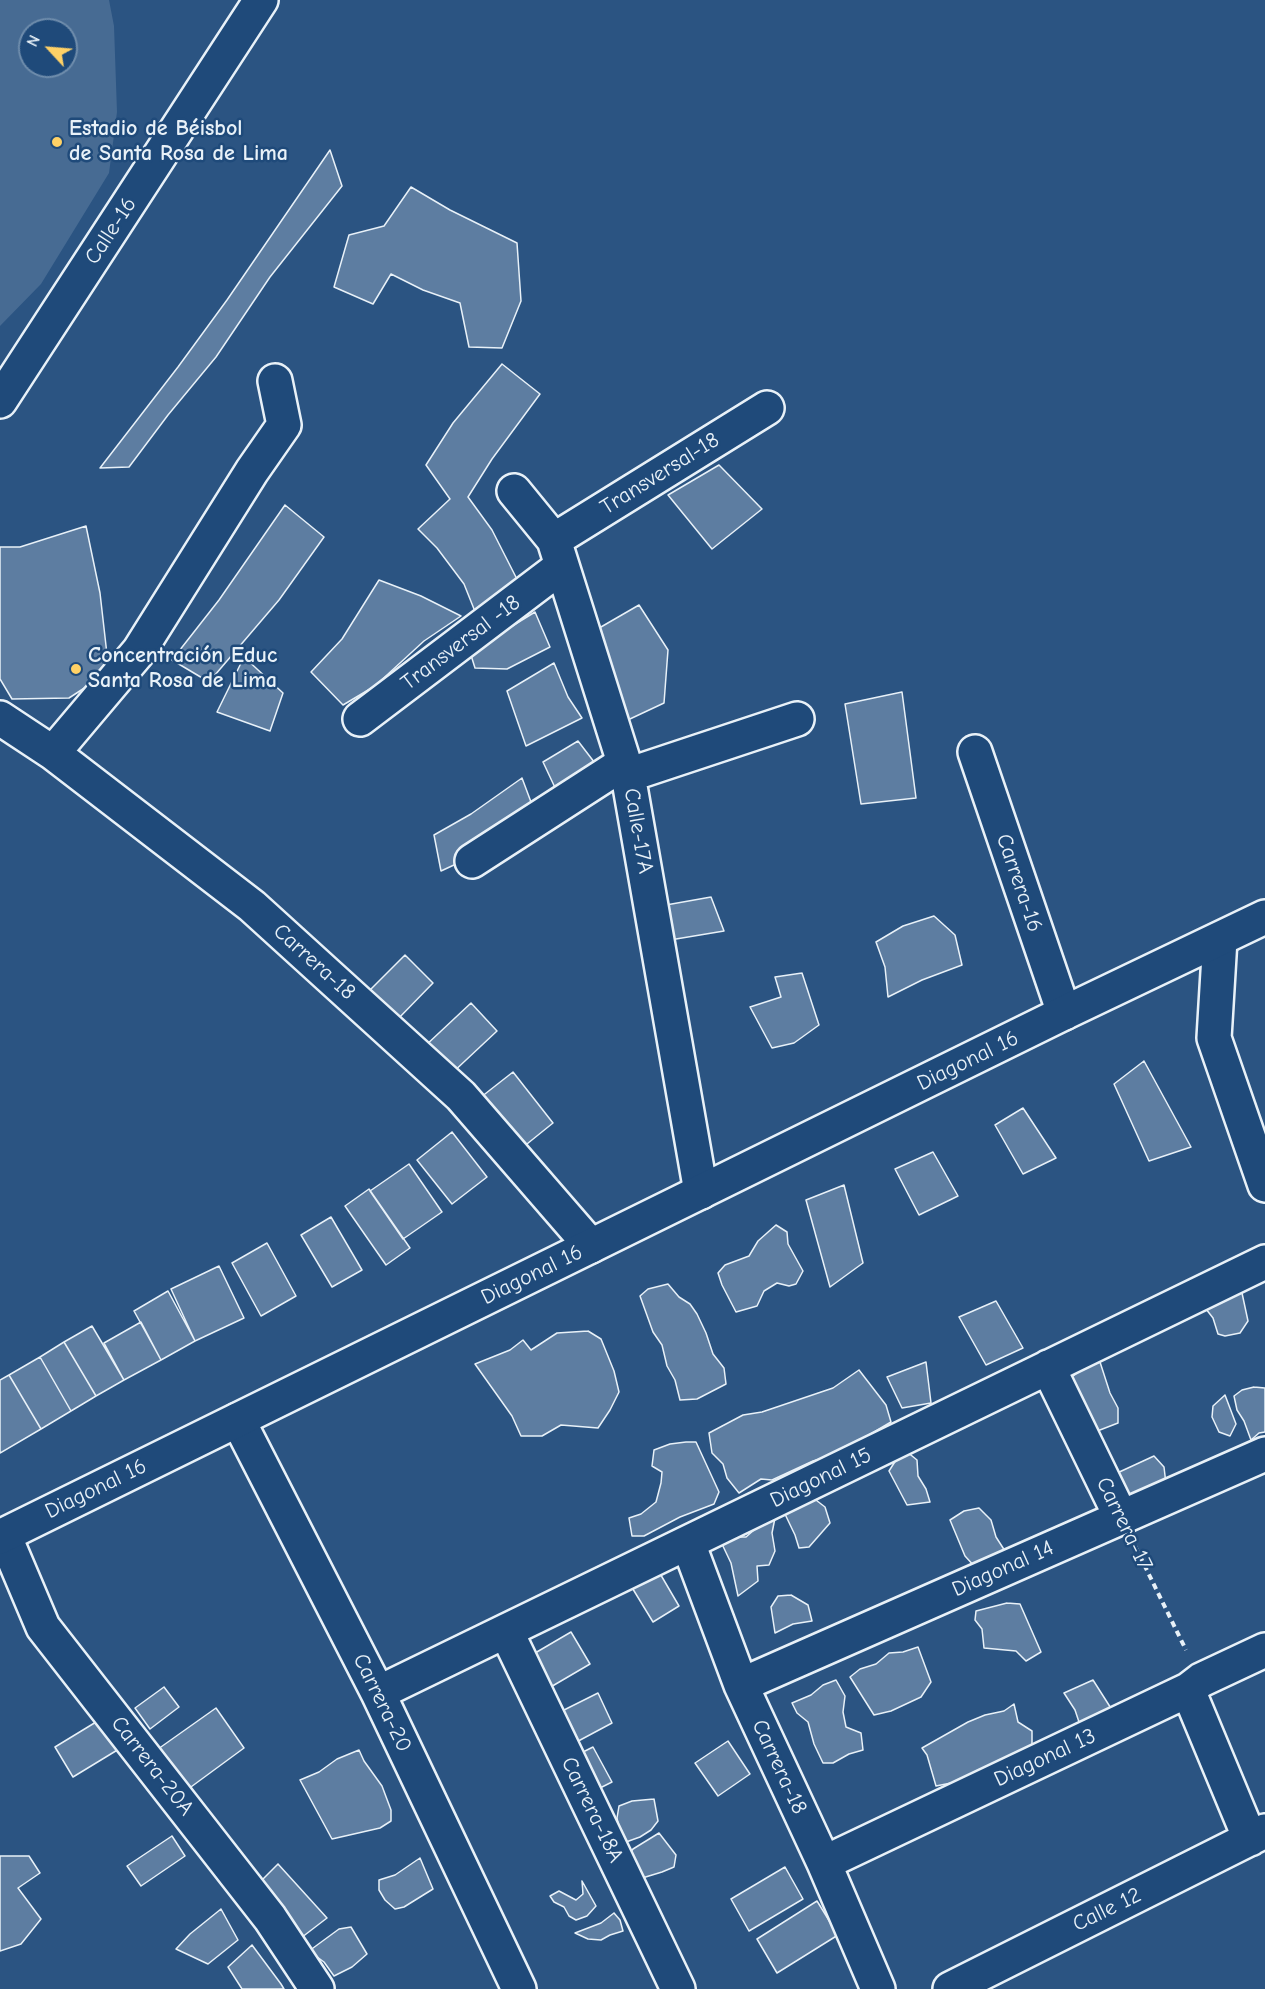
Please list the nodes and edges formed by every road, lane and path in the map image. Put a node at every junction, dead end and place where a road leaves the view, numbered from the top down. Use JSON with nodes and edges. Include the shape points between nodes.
{"nodes":[{"id":1,"x":261,"y":0,"type":"edge"},
{"id":2,"x":274,"y":381,"type":"dead end"},
{"id":3,"x":0,"y":401,"type":"edge"},
{"id":4,"x":767,"y":408,"type":"dead end"},
{"id":5,"x":514,"y":491,"type":"dead end"},
{"id":6,"x":558,"y":553,"type":"junction"},
{"id":7,"x":0,"y":718,"type":"edge"},
{"id":8,"x":360,"y":719,"type":"dead end"},
{"id":9,"x":797,"y":719,"type":"dead end"},
{"id":10,"x":975,"y":752,"type":"dead end"},
{"id":11,"x":53,"y":753,"type":"junction"},
{"id":12,"x":626,"y":769,"type":"junction"},
{"id":13,"x":472,"y":861,"type":"dead end"},
{"id":14,"x":1265,"y":917,"type":"edge"},
{"id":15,"x":1220,"y":939,"type":"junction"},
{"id":16,"x":1064,"y":1013,"type":"junction"},
{"id":17,"x":1265,"y":1185,"type":"edge"},
{"id":18,"x":701,"y":1192,"type":"junction"},
{"id":19,"x":591,"y":1246,"type":"junction"},
{"id":20,"x":1265,"y":1262,"type":"edge"},
{"id":21,"x":1048,"y":1367,"type":"junction"},
{"id":22,"x":238,"y":1420,"type":"junction"},
{"id":23,"x":1265,"y":1454,"type":"edge"},
{"id":24,"x":1120,"y":1517,"type":"junction"},
{"id":25,"x":2,"y":1536,"type":"edge"},
{"id":26,"x":688,"y":1543,"type":"junction"},
{"id":27,"x":506,"y":1631,"type":"junction"},
{"id":28,"x":1265,"y":1650,"type":"edge"},
{"id":29,"x":741,"y":1685,"type":"junction"},
{"id":30,"x":1195,"y":1685,"type":"junction"},
{"id":31,"x":378,"y":1693,"type":"junction"},
{"id":32,"x":1257,"y":1835,"type":"edge"},
{"id":33,"x":824,"y":1863,"type":"junction"},
{"id":34,"x":317,"y":1989,"type":"edge"},
{"id":35,"x":519,"y":1989,"type":"edge"},
{"id":36,"x":678,"y":1989,"type":"edge"},
{"id":37,"x":878,"y":1989,"type":"edge"},
{"id":38,"x":950,"y":1989,"type":"edge"}],
"edges":[{"from":1,"to":3,"type":"street","name":"Calle-16"},
{"from":2,"to":11,"type":"street","via":[[284,425],[139,651]]},
{"from":4,"to":6,"type":"street","name":"Transversal-18"},
{"from":5,"to":6,"type":"street","name":"Calle-17A"},
{"from":6,"to":8,"type":"street","name":"Transversal -18"},
{"from":6,"to":12,"type":"street","name":"Calle-17A"},
{"from":7,"to":11,"type":"street","name":"Carrera-18"},
{"from":9,"to":12,"type":"street"},
{"from":10,"to":16,"type":"street","name":"Carrera-16"},
{"from":11,"to":19,"type":"street","name":"Carrera-18","via":[[252,906],[461,1096]]},
{"from":12,"to":13,"type":"street"},
{"from":12,"to":18,"type":"street","name":"Calle-17A"},
{"from":14,"to":15,"type":"street","name":"Diagonal 16"},
{"from":15,"to":16,"type":"street","name":"Diagonal 16"},
{"from":15,"to":17,"type":"street","via":[[1214,1038]]},
{"from":16,"to":18,"type":"street","name":"Diagonal 16"},
{"from":18,"to":19,"type":"street","name":"Diagonal 16"},
{"from":19,"to":22,"type":"street","name":"Diagonal 16"},
{"from":20,"to":21,"type":"street","name":"Diagonal 15"},
{"from":21,"to":24,"type":"street","name":"Carrera-17"},
{"from":21,"to":26,"type":"street","name":"Diagonal 15"},
{"from":22,"to":25,"type":"street","name":"Diagonal 16"},
{"from":22,"to":31,"type":"street","name":"Carrera-20"},
{"from":23,"to":24,"type":"street","name":"Diagonal 14"},
{"from":24,"to":29,"type":"street","name":"Diagonal 14"},
{"from":24,"to":30,"type":"path","name":"Carrera-17"},
{"from":25,"to":34,"type":"street","name":"Carrera-20A","via":[[43,1627],[270,1918]]},
{"from":26,"to":27,"type":"street","name":"Diagonal 15"},
{"from":26,"to":29,"type":"street","name":"Carrera-18"},
{"from":27,"to":31,"type":"street","name":"Diagonal 15"},
{"from":27,"to":36,"type":"street","name":"Carrera-18A"},
{"from":28,"to":30,"type":"street","name":"Diagonal 13"},
{"from":29,"to":33,"type":"street","name":"Carrera-18"},
{"from":30,"to":32,"type":"street"},
{"from":30,"to":33,"type":"street","name":"Diagonal 13"},
{"from":31,"to":35,"type":"street","name":"Carrera-20"},
{"from":32,"to":38,"type":"street","name":"Calle 12"},
{"from":33,"to":37,"type":"street","name":"Carrera-18"}]}
